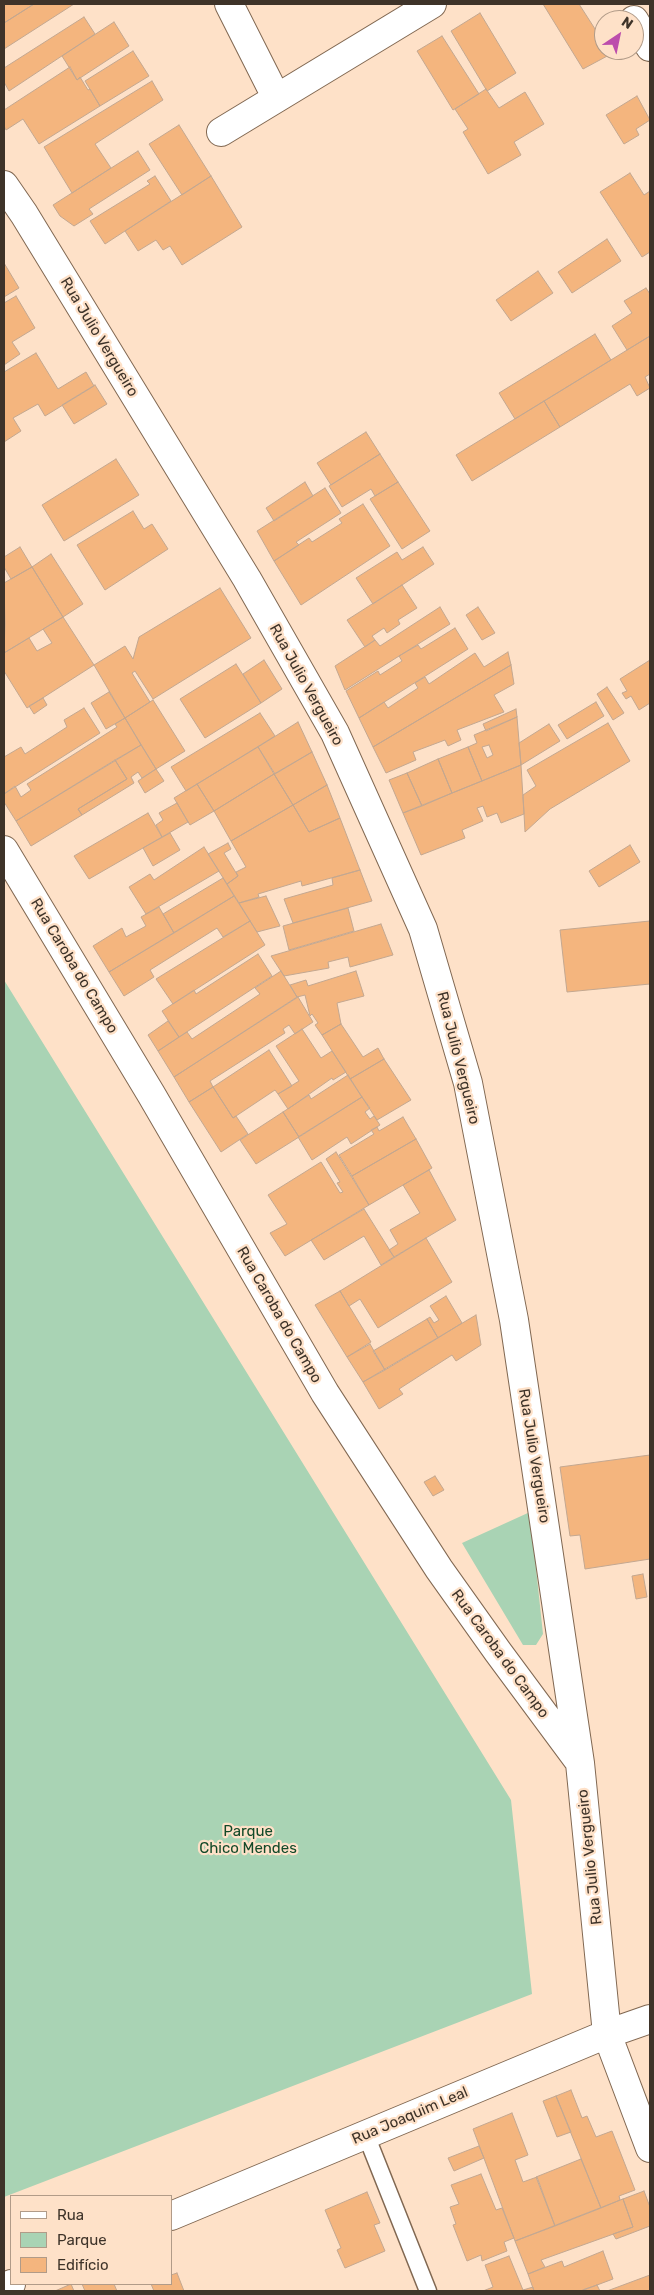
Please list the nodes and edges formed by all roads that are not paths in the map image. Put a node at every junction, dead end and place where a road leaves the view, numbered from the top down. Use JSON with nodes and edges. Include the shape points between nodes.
{"nodes":[{"id":1,"x":229,"y":4,"type":"edge"},
{"id":2,"x":432,"y":4,"type":"edge"},
{"id":3,"x":276,"y":97,"type":"junction"},
{"id":4,"x":221,"y":132,"type":"dead end"},
{"id":5,"x":4,"y":185,"type":"edge"},
{"id":6,"x":4,"y":850,"type":"edge"},
{"id":7,"x":580,"y":1763,"type":"junction"},
{"id":8,"x":650,"y":2019,"type":"edge"},
{"id":9,"x":608,"y":2034,"type":"junction"},
{"id":10,"x":366,"y":2135,"type":"junction"},
{"id":11,"x":650,"y":2148,"type":"edge"},
{"id":12,"x":172,"y":2216,"type":"edge"},
{"id":13,"x":428,"y":2291,"type":"edge"}],
"edges":[{"from":1,"to":3,"type":"street"},
{"from":2,"to":3,"type":"street"},
{"from":3,"to":4,"type":"street"},
{"from":5,"to":7,"type":"street","name":"Rua Julio Vergueiro","via":[[247,579],[335,734],[423,929],[468,1083],[512,1310]]},
{"from":6,"to":7,"type":"street","name":"Rua Caroba do Campo","via":[[325,1393],[445,1577]]},
{"from":7,"to":9,"type":"street","name":"Rua Julio Vergueiro"},
{"from":8,"to":9,"type":"street","name":"Rua Joaquim Leal"},
{"from":9,"to":10,"type":"street","name":"Rua Joaquim Leal"},
{"from":9,"to":11,"type":"street","name":"Rua Julio Vergueiro"},
{"from":10,"to":12,"type":"street","name":"Rua Joaquim Leal"},
{"from":10,"to":13,"type":"lane"}]}
